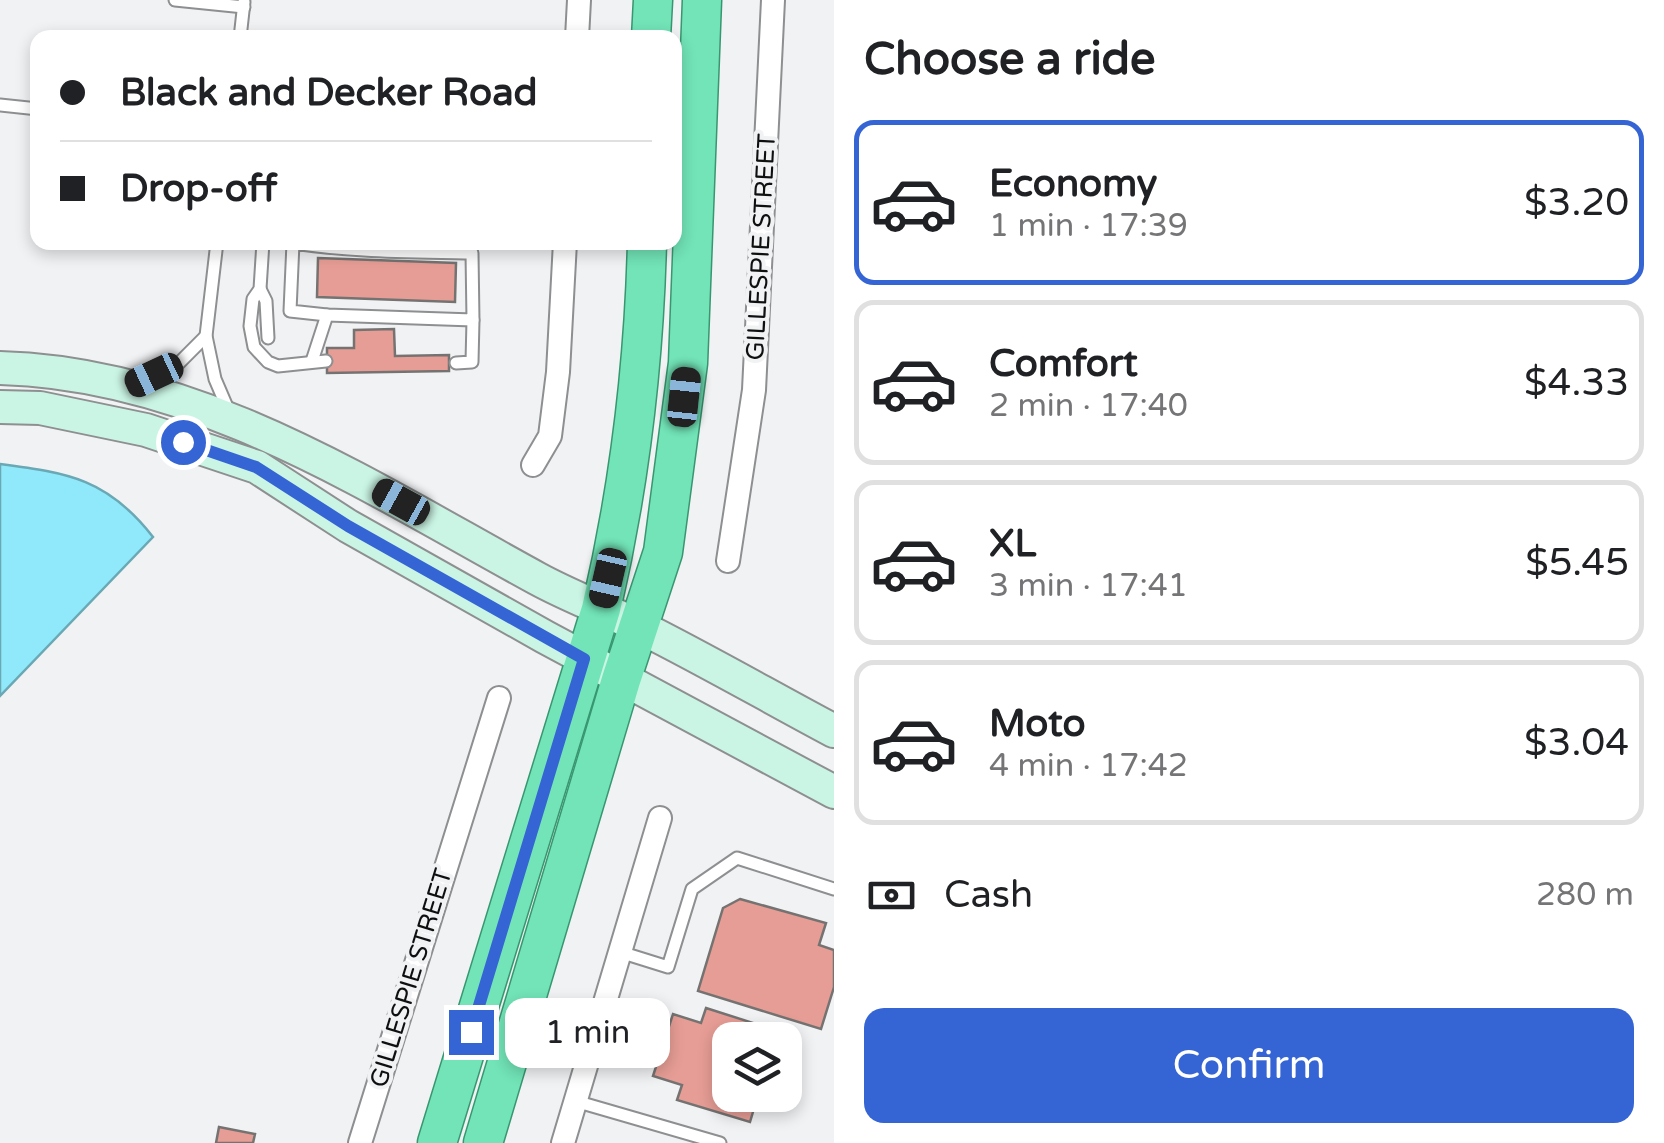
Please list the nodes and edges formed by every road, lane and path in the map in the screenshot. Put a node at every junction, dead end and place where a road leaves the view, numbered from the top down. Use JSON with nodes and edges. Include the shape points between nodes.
{"nodes":[{"id":1,"x":175,"y":0,"type":"edge"},
{"id":2,"x":579,"y":0,"type":"edge"},
{"id":3,"x":652,"y":0,"type":"edge"},
{"id":4,"x":702,"y":0,"type":"edge"},
{"id":5,"x":773,"y":0,"type":"edge"},
{"id":6,"x":244,"y":4,"type":"edge"},
{"id":7,"x":241,"y":30,"type":"edge"},
{"id":8,"x":577,"y":30,"type":"edge"},
{"id":9,"x":651,"y":30,"type":"edge"},
{"id":10,"x":0,"y":106,"type":"edge"},
{"id":11,"x":30,"y":109,"type":"edge"},
{"id":12,"x":216,"y":250,"type":"edge"},
{"id":13,"x":262,"y":250,"type":"edge"},
{"id":14,"x":291,"y":250,"type":"edge"},
{"id":15,"x":350,"y":250,"type":"edge"},
{"id":16,"x":565,"y":250,"type":"edge"},
{"id":17,"x":645,"y":250,"type":"edge"},
{"id":18,"x":260,"y":288,"type":"junction"},
{"id":19,"x":327,"y":315,"type":"junction"},
{"id":20,"x":473,"y":320,"type":"junction"},
{"id":21,"x":206,"y":336,"type":"junction"},
{"id":22,"x":268,"y":338,"type":"dead end"},
{"id":23,"x":279,"y":353,"type":"dead end"},
{"id":24,"x":296,"y":362,"type":"junction"},
{"id":25,"x":312,"y":362,"type":"junction"},
{"id":26,"x":326,"y":362,"type":"dead end"},
{"id":27,"x":456,"y":364,"type":"dead end"},
{"id":28,"x":3,"y":367,"type":"edge"},
{"id":29,"x":131,"y":386,"type":"junction"},
{"id":30,"x":0,"y":407,"type":"edge"},
{"id":31,"x":234,"y":422,"type":"junction"},
{"id":32,"x":532,"y":465,"type":"dead end"},
{"id":33,"x":728,"y":561,"type":"dead end"},
{"id":34,"x":601,"y":608,"type":"junction"},
{"id":35,"x":639,"y":626,"type":"junction"},
{"id":36,"x":584,"y":659,"type":"junction"},
{"id":37,"x":621,"y":680,"type":"junction"},
{"id":38,"x":499,"y":698,"type":"dead end"},
{"id":39,"x":834,"y":731,"type":"edge"},
{"id":40,"x":834,"y":792,"type":"edge"},
{"id":41,"x":660,"y":818,"type":"dead end"},
{"id":42,"x":834,"y":888,"type":"edge"},
{"id":43,"x":620,"y":952,"type":"junction"},
{"id":44,"x":575,"y":1101,"type":"junction"},
{"id":45,"x":360,"y":1143,"type":"edge"},
{"id":46,"x":437,"y":1143,"type":"edge"},
{"id":47,"x":483,"y":1143,"type":"edge"},
{"id":48,"x":562,"y":1143,"type":"edge"},
{"id":49,"x":720,"y":1143,"type":"edge"}],
"edges":[{"from":1,"to":6,"type":"lane"},
{"from":2,"to":8,"type":"street"},
{"from":3,"to":9,"type":"highway"},
{"from":4,"to":35,"type":"highway","via":[[688,363],[663,552]]},
{"from":5,"to":33,"type":"street","name":"GILLESPIE STREET","via":[[754,390]]},
{"from":6,"to":7,"type":"lane"},
{"from":10,"to":11,"type":"lane"},
{"from":12,"to":21,"type":"lane"},
{"from":13,"to":18,"type":"lane"},
{"from":14,"to":19,"type":"lane","via":[[290,310]]},
{"from":15,"to":20,"type":"lane","via":[[472,254]]},
{"from":16,"to":32,"type":"street","via":[[550,436]]},
{"from":17,"to":34,"type":"highway","via":[[632,449]]},
{"from":18,"to":22,"type":"lane"},
{"from":18,"to":24,"type":"lane","via":[[250,326],[254,347],[278,366]]},
{"from":19,"to":20,"type":"lane"},
{"from":19,"to":25,"type":"lane"},
{"from":20,"to":27,"type":"lane","via":[[472,362]]},
{"from":21,"to":29,"type":"lane","via":[[178,364]]},
{"from":21,"to":31,"type":"lane"},
{"from":23,"to":24,"type":"lane"},
{"from":24,"to":25,"type":"lane"},
{"from":25,"to":26,"type":"lane"},
{"from":28,"to":29,"type":"main road"},
{"from":29,"to":31,"type":"main road"},
{"from":30,"to":36,"type":"main road","via":[[40,408],[146,430],[256,467]]},
{"from":31,"to":34,"type":"main road","via":[[352,475]]},
{"from":34,"to":35,"type":"main road"},
{"from":34,"to":36,"type":"highway"},
{"from":35,"to":37,"type":"highway"},
{"from":35,"to":39,"type":"main road"},
{"from":36,"to":37,"type":"main road"},
{"from":36,"to":46,"type":"highway"},
{"from":37,"to":40,"type":"main road"},
{"from":37,"to":47,"type":"highway"},
{"from":38,"to":45,"type":"street","name":"GILLESPIE STREET"},
{"from":41,"to":43,"type":"street"},
{"from":42,"to":43,"type":"lane","via":[[737,858],[692,888],[668,967]]},
{"from":43,"to":44,"type":"street"},
{"from":44,"to":48,"type":"street"},
{"from":44,"to":49,"type":"lane"}]}
